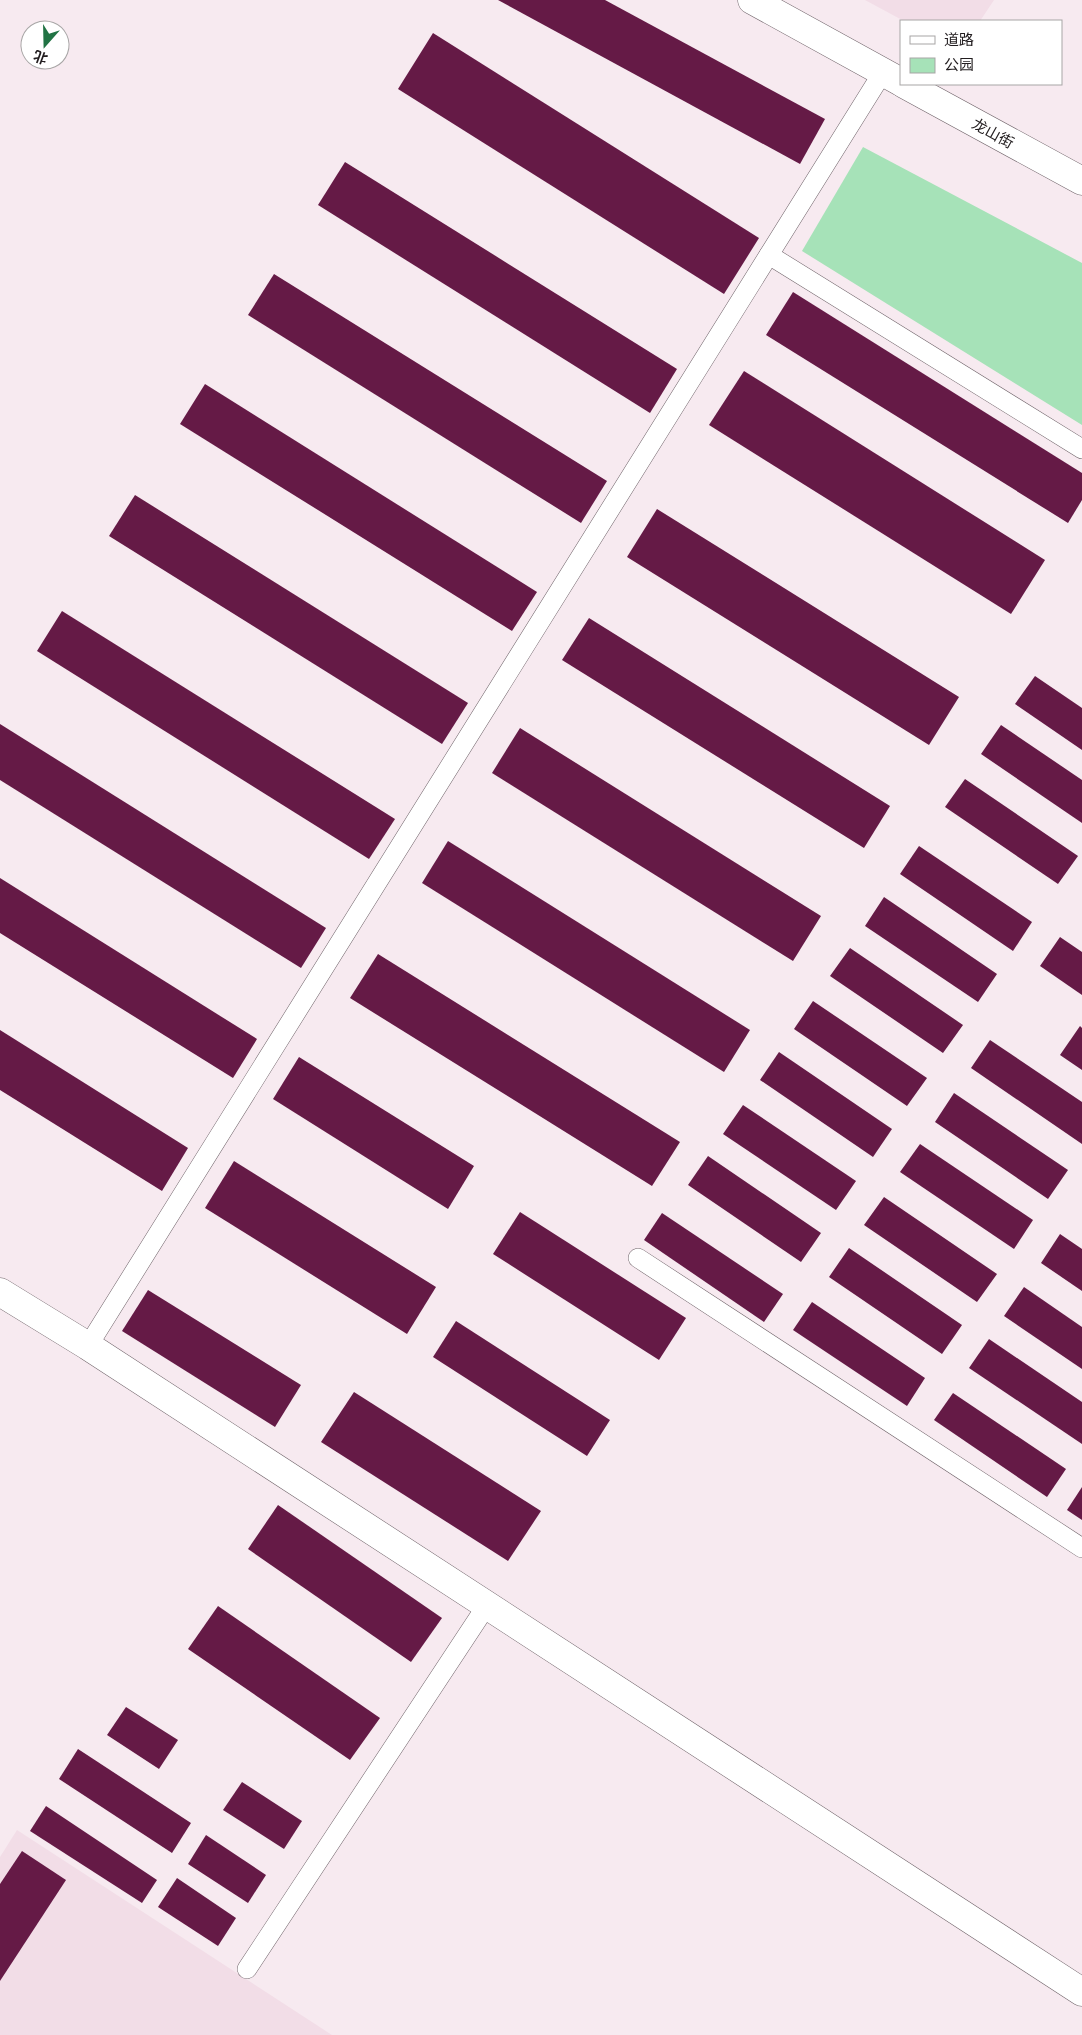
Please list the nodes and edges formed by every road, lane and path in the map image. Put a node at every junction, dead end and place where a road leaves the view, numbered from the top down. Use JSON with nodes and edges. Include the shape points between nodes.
{"nodes":[{"id":1,"x":752,"y":0,"type":"edge"},
{"id":2,"x":896,"y":79,"type":"edge"},
{"id":3,"x":907,"y":85,"type":"edge"},
{"id":4,"x":1082,"y":182,"type":"edge"},
{"id":5,"x":769,"y":254,"type":"junction"},
{"id":6,"x":1082,"y":449,"type":"edge"},
{"id":7,"x":638,"y":1258,"type":"dead end"},
{"id":8,"x":0,"y":1292,"type":"edge"},
{"id":9,"x":88,"y":1346,"type":"junction"},
{"id":10,"x":1082,"y":1548,"type":"edge"},
{"id":11,"x":487,"y":1605,"type":"junction"},
{"id":12,"x":247,"y":1969,"type":"dead end"},
{"id":13,"x":1082,"y":1992,"type":"edge"}],
"edges":[{"from":1,"to":2,"type":"street","name":"龙山街"},
{"from":2,"to":5,"type":"lane"},
{"from":3,"to":4,"type":"street","name":"龙山街"},
{"from":5,"to":6,"type":"lane"},
{"from":5,"to":9,"type":"lane"},
{"from":7,"to":10,"type":"lane"},
{"from":8,"to":9,"type":"street"},
{"from":9,"to":11,"type":"street"},
{"from":11,"to":12,"type":"lane"},
{"from":11,"to":13,"type":"street"}]}
